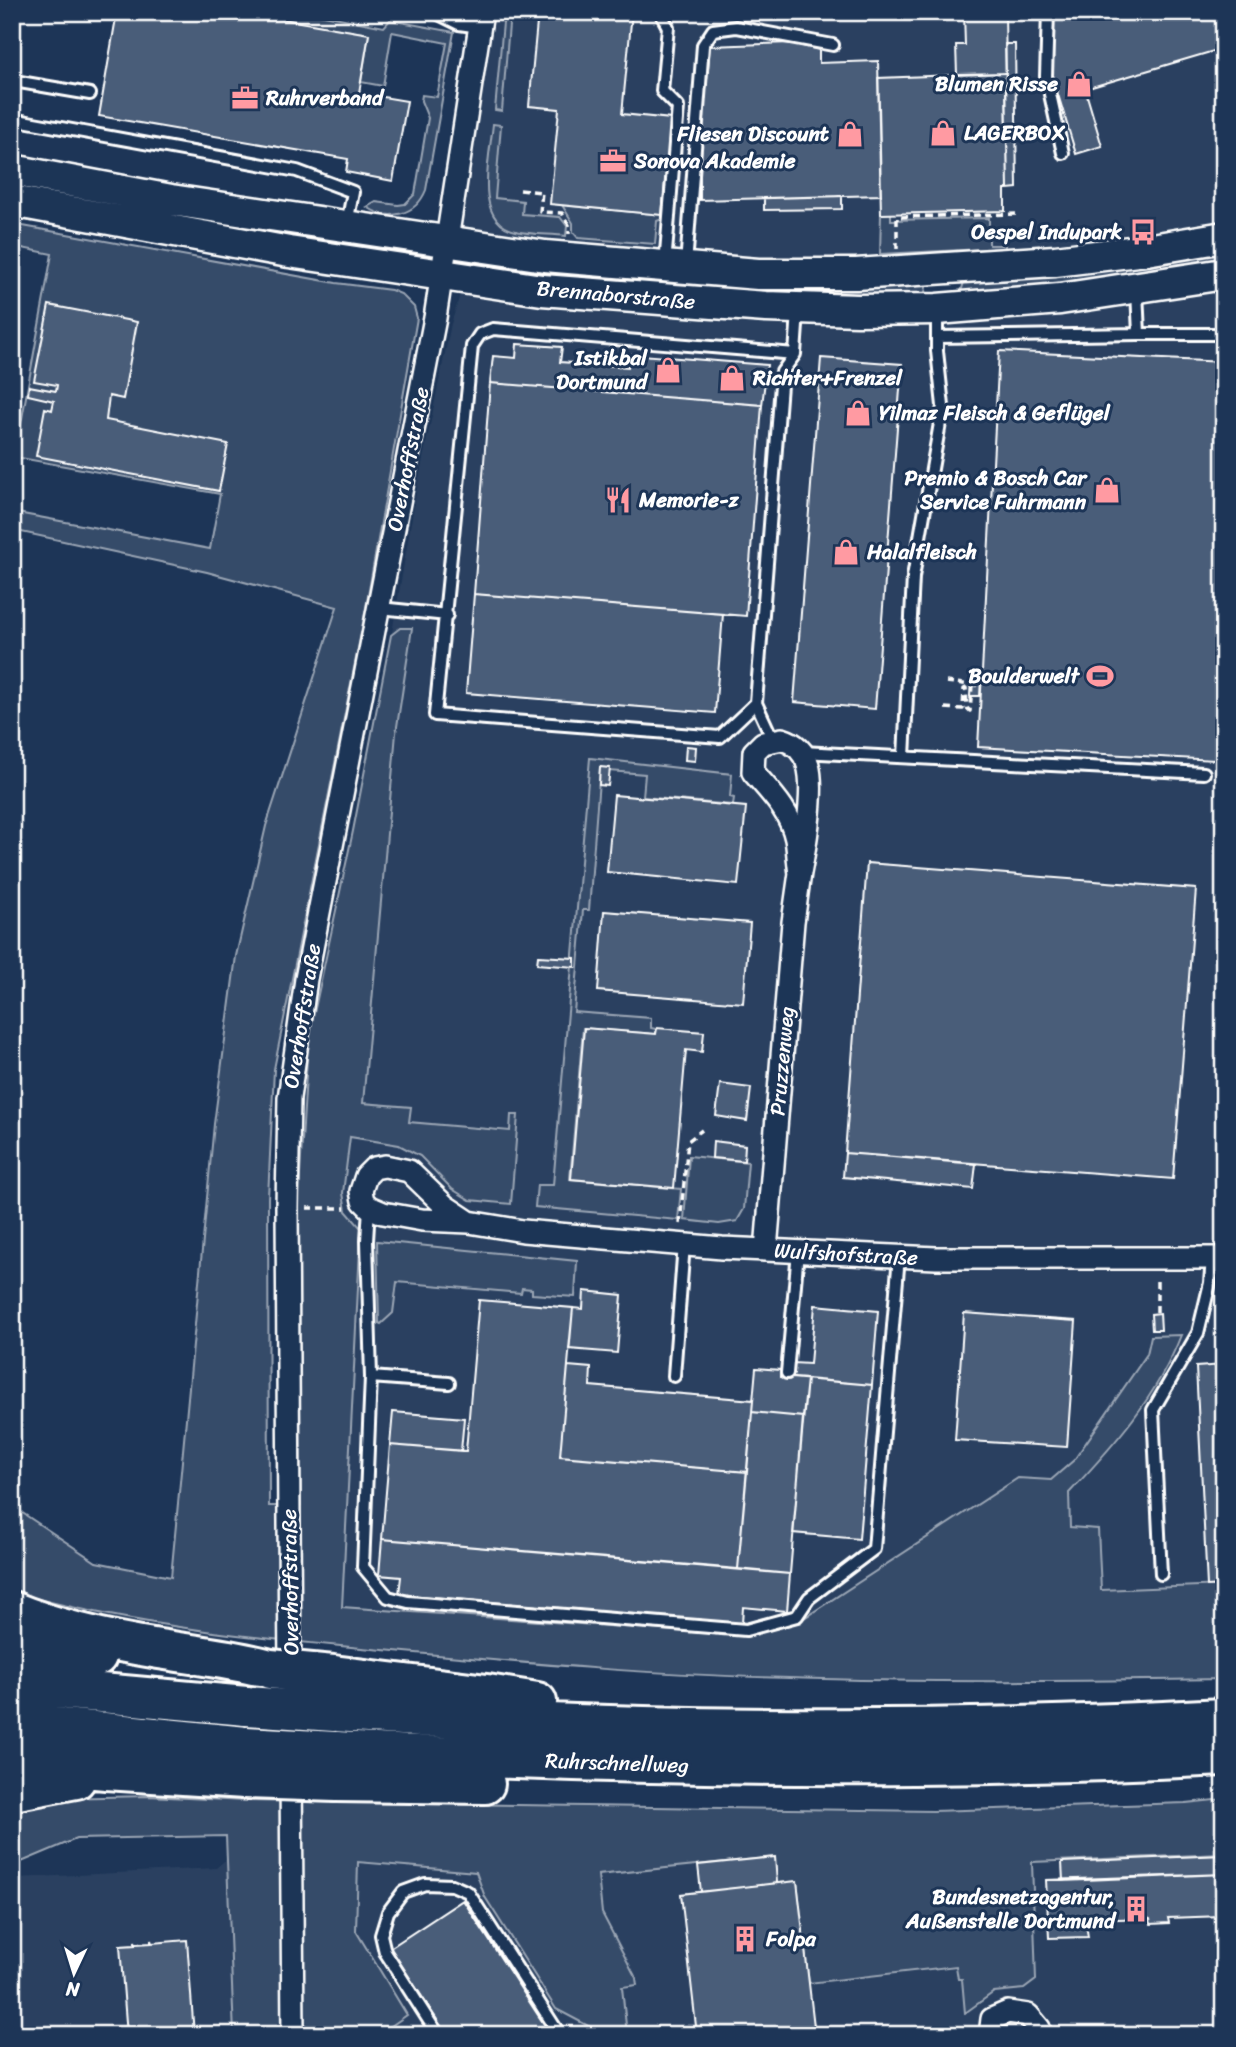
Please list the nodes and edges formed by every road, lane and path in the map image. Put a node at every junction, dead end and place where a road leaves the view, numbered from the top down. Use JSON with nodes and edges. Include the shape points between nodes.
{"nodes":[{"id":1,"x":435,"y":12,"type":"edge"},
{"id":2,"x":660,"y":12,"type":"edge"},
{"id":3,"x":1048,"y":12,"type":"edge"},
{"id":4,"x":481,"y":19,"type":"edge"},
{"id":5,"x":833,"y":45,"type":"dead end"},
{"id":6,"x":12,"y":82,"type":"edge"},
{"id":7,"x":90,"y":94,"type":"dead end"},
{"id":8,"x":12,"y":119,"type":"edge"},
{"id":9,"x":1063,"y":153,"type":"dead end"},
{"id":10,"x":12,"y":170,"type":"edge"},
{"id":11,"x":520,"y":190,"type":"dead end"},
{"id":12,"x":12,"y":201,"type":"edge"},
{"id":13,"x":1019,"y":214,"type":"dead end"},
{"id":14,"x":347,"y":227,"type":"junction"},
{"id":15,"x":1224,"y":237,"type":"edge"},
{"id":16,"x":568,"y":240,"type":"dead end"},
{"id":17,"x":447,"y":242,"type":"junction"},
{"id":18,"x":898,"y":258,"type":"dead end"},
{"id":19,"x":676,"y":267,"type":"junction"},
{"id":20,"x":949,"y":269,"type":"junction"},
{"id":21,"x":442,"y":274,"type":"junction"},
{"id":22,"x":801,"y":274,"type":"junction"},
{"id":23,"x":1224,"y":274,"type":"edge"},
{"id":24,"x":1137,"y":288,"type":"junction"},
{"id":25,"x":798,"y":308,"type":"junction"},
{"id":26,"x":937,"y":323,"type":"junction"},
{"id":27,"x":1139,"y":334,"type":"junction"},
{"id":28,"x":1224,"y":334,"type":"edge"},
{"id":29,"x":795,"y":354,"type":"junction"},
{"id":30,"x":380,"y":608,"type":"junction"},
{"id":31,"x":447,"y":615,"type":"junction"},
{"id":32,"x":946,"y":682,"type":"dead end"},
{"id":33,"x":972,"y":685,"type":"junction"},
{"id":34,"x":981,"y":686,"type":"dead end"},
{"id":35,"x":756,"y":703,"type":"junction"},
{"id":36,"x":945,"y":708,"type":"dead end"},
{"id":37,"x":774,"y":740,"type":"junction"},
{"id":38,"x":802,"y":752,"type":"junction"},
{"id":39,"x":904,"y":757,"type":"junction"},
{"id":40,"x":1204,"y":773,"type":"dead end"},
{"id":41,"x":800,"y":873,"type":"junction"},
{"id":42,"x":702,"y":1130,"type":"dead end"},
{"id":43,"x":297,"y":1208,"type":"dead end"},
{"id":44,"x":360,"y":1208,"type":"junction"},
{"id":45,"x":469,"y":1222,"type":"junction"},
{"id":46,"x":682,"y":1234,"type":"junction"},
{"id":47,"x":766,"y":1250,"type":"junction"},
{"id":48,"x":798,"y":1251,"type":"junction"},
{"id":49,"x":899,"y":1256,"type":"junction"},
{"id":50,"x":1218,"y":1258,"type":"edge"},
{"id":51,"x":1157,"y":1280,"type":"dead end"},
{"id":52,"x":1157,"y":1313,"type":"dead end"},
{"id":53,"x":787,"y":1373,"type":"dead end"},
{"id":54,"x":674,"y":1376,"type":"dead end"},
{"id":55,"x":371,"y":1377,"type":"junction"},
{"id":56,"x":449,"y":1383,"type":"dead end"},
{"id":57,"x":1161,"y":1573,"type":"dead end"},
{"id":58,"x":12,"y":1611,"type":"edge"},
{"id":59,"x":12,"y":1647,"type":"edge"},
{"id":60,"x":252,"y":1677,"type":"junction"},
{"id":61,"x":12,"y":1685,"type":"edge"},
{"id":62,"x":1224,"y":1718,"type":"edge"},
{"id":63,"x":12,"y":1723,"type":"edge"},
{"id":64,"x":1224,"y":1756,"type":"edge"},
{"id":65,"x":12,"y":1760,"type":"edge"},
{"id":66,"x":246,"y":1762,"type":"junction"},
{"id":67,"x":204,"y":1776,"type":"junction"},
{"id":68,"x":12,"y":1791,"type":"edge"},
{"id":69,"x":293,"y":2035,"type":"edge"},
{"id":70,"x":438,"y":2035,"type":"edge"},
{"id":71,"x":560,"y":2035,"type":"edge"},
{"id":72,"x":990,"y":2035,"type":"edge"},
{"id":73,"x":1041,"y":2035,"type":"edge"}],
"edges":[{"from":1,"to":4,"type":"lane","via":[[459,24]]},
{"from":2,"to":19,"type":"lane","via":[[668,27],[662,91],[678,107]]},
{"from":3,"to":9,"type":"lane","via":[[1046,76]]},
{"from":4,"to":17,"type":"street","name":"Overhoffstraße"},
{"from":5,"to":19,"type":"lane","via":[[736,27],[713,30],[703,45]]},
{"from":6,"to":7,"type":"lane"},
{"from":8,"to":14,"type":"lane","via":[[298,171],[353,192]]},
{"from":10,"to":14,"type":"main road","name":"Brennaborstraße"},
{"from":11,"to":16,"type":"path","via":[[542,192],[540,212],[562,213],[569,225]]},
{"from":12,"to":21,"type":"main road","name":"Brennaborstraße","via":[[289,252]]},
{"from":13,"to":18,"type":"path","via":[[897,217]]},
{"from":14,"to":17,"type":"main road","name":"Brennaborstraße"},
{"from":15,"to":20,"type":"main road","name":"Brennaborstraße","via":[[1055,261]]},
{"from":17,"to":19,"type":"main road","name":"Brennaborstraße"},
{"from":17,"to":21,"type":"street","name":"Overhoffstraße"},
{"from":19,"to":22,"type":"main road","name":"Brennaborstraße"},
{"from":20,"to":22,"type":"main road","name":"Brennaborstraße"},
{"from":20,"to":26,"type":"main road"},
{"from":21,"to":25,"type":"main road","name":"Brennaborstraße","via":[[542,290]]},
{"from":21,"to":30,"type":"street","name":"Overhoffstraße"},
{"from":22,"to":25,"type":"main road"},
{"from":23,"to":24,"type":"main road","name":"Brennaborstraße"},
{"from":24,"to":26,"type":"main road","name":"Brennaborstraße"},
{"from":24,"to":27,"type":"lane"},
{"from":25,"to":26,"type":"main road","name":"Brennaborstraße","via":[[858,310]]},
{"from":25,"to":29,"type":"lane"},
{"from":26,"to":27,"type":"lane"},
{"from":26,"to":39,"type":"lane","via":[[943,406],[913,577]]},
{"from":27,"to":28,"type":"lane"},
{"from":29,"to":31,"type":"lane","via":[[493,329],[480,334],[472,346]]},
{"from":29,"to":35,"type":"lane","via":[[782,372]]},
{"from":30,"to":31,"type":"lane"},
{"from":30,"to":69,"type":"street","name":"Overhoffstraße","via":[[306,979],[289,1098]]},
{"from":31,"to":35,"type":"lane","via":[[435,715],[720,737]]},
{"from":32,"to":33,"type":"path"},
{"from":33,"to":34,"type":"path"},
{"from":33,"to":36,"type":"path","via":[[970,711],[967,688],[963,709]]},
{"from":35,"to":37,"type":"lane"},
{"from":37,"to":38,"type":"street","via":[[792,743]]},
{"from":37,"to":41,"type":"street","name":"Pruzzenweg","via":[[754,752],[753,772],[787,813]]},
{"from":38,"to":39,"type":"lane"},
{"from":38,"to":41,"type":"street","name":"Pruzzenweg","via":[[809,766],[810,790]]},
{"from":39,"to":40,"type":"lane"},
{"from":41,"to":47,"type":"street","name":"Pruzzenweg"},
{"from":42,"to":46,"type":"path","via":[[688,1141]]},
{"from":43,"to":44,"type":"path"},
{"from":44,"to":45,"type":"street","name":"Wulfshofstraße","via":[[398,1217]]},
{"from":44,"to":45,"type":"street","name":"Wulfshofstraße","via":[[366,1176],[374,1168],[393,1167],[409,1171]]},
{"from":44,"to":55,"type":"lane","via":[[367,1241]]},
{"from":45,"to":46,"type":"street","name":"Wulfshofstraße","via":[[523,1231]]},
{"from":46,"to":47,"type":"street","name":"Wulfshofstraße"},
{"from":46,"to":54,"type":"lane"},
{"from":47,"to":48,"type":"street","name":"Wulfshofstraße"},
{"from":48,"to":49,"type":"street","name":"Wulfshofstraße"},
{"from":48,"to":53,"type":"lane"},
{"from":49,"to":50,"type":"street","name":"Wulfshofstraße"},
{"from":49,"to":55,"type":"lane","via":[[874,1549],[809,1598],[797,1616],[746,1630],[388,1597],[363,1567]]},
{"from":50,"to":57,"type":"lane","via":[[1198,1333],[1153,1410]]},
{"from":51,"to":52,"type":"path"},
{"from":55,"to":56,"type":"lane"},
{"from":58,"to":60,"type":"highway"},
{"from":59,"to":60,"type":"highway"},
{"from":60,"to":61,"type":"highway","name":"Ruhrschnellweg"},
{"from":60,"to":62,"type":"highway","name":"Ruhrschnellweg","bridge":true,"via":[[333,1694],[559,1724],[920,1728]]},
{"from":63,"to":66,"type":"highway","name":"Ruhrschnellweg"},
{"from":64,"to":66,"type":"highway","name":"Ruhrschnellweg","bridge":true,"via":[[846,1767]]},
{"from":65,"to":67,"type":"highway"},
{"from":66,"to":67,"type":"highway"},
{"from":67,"to":68,"type":"highway","via":[[83,1778]]},
{"from":70,"to":71,"type":"lane","via":[[385,1952],[381,1934],[388,1912],[403,1892],[425,1884],[452,1885],[468,1892]]},
{"from":72,"to":73,"type":"street","via":[[992,2019],[1008,2012],[1028,2015]]}]}
